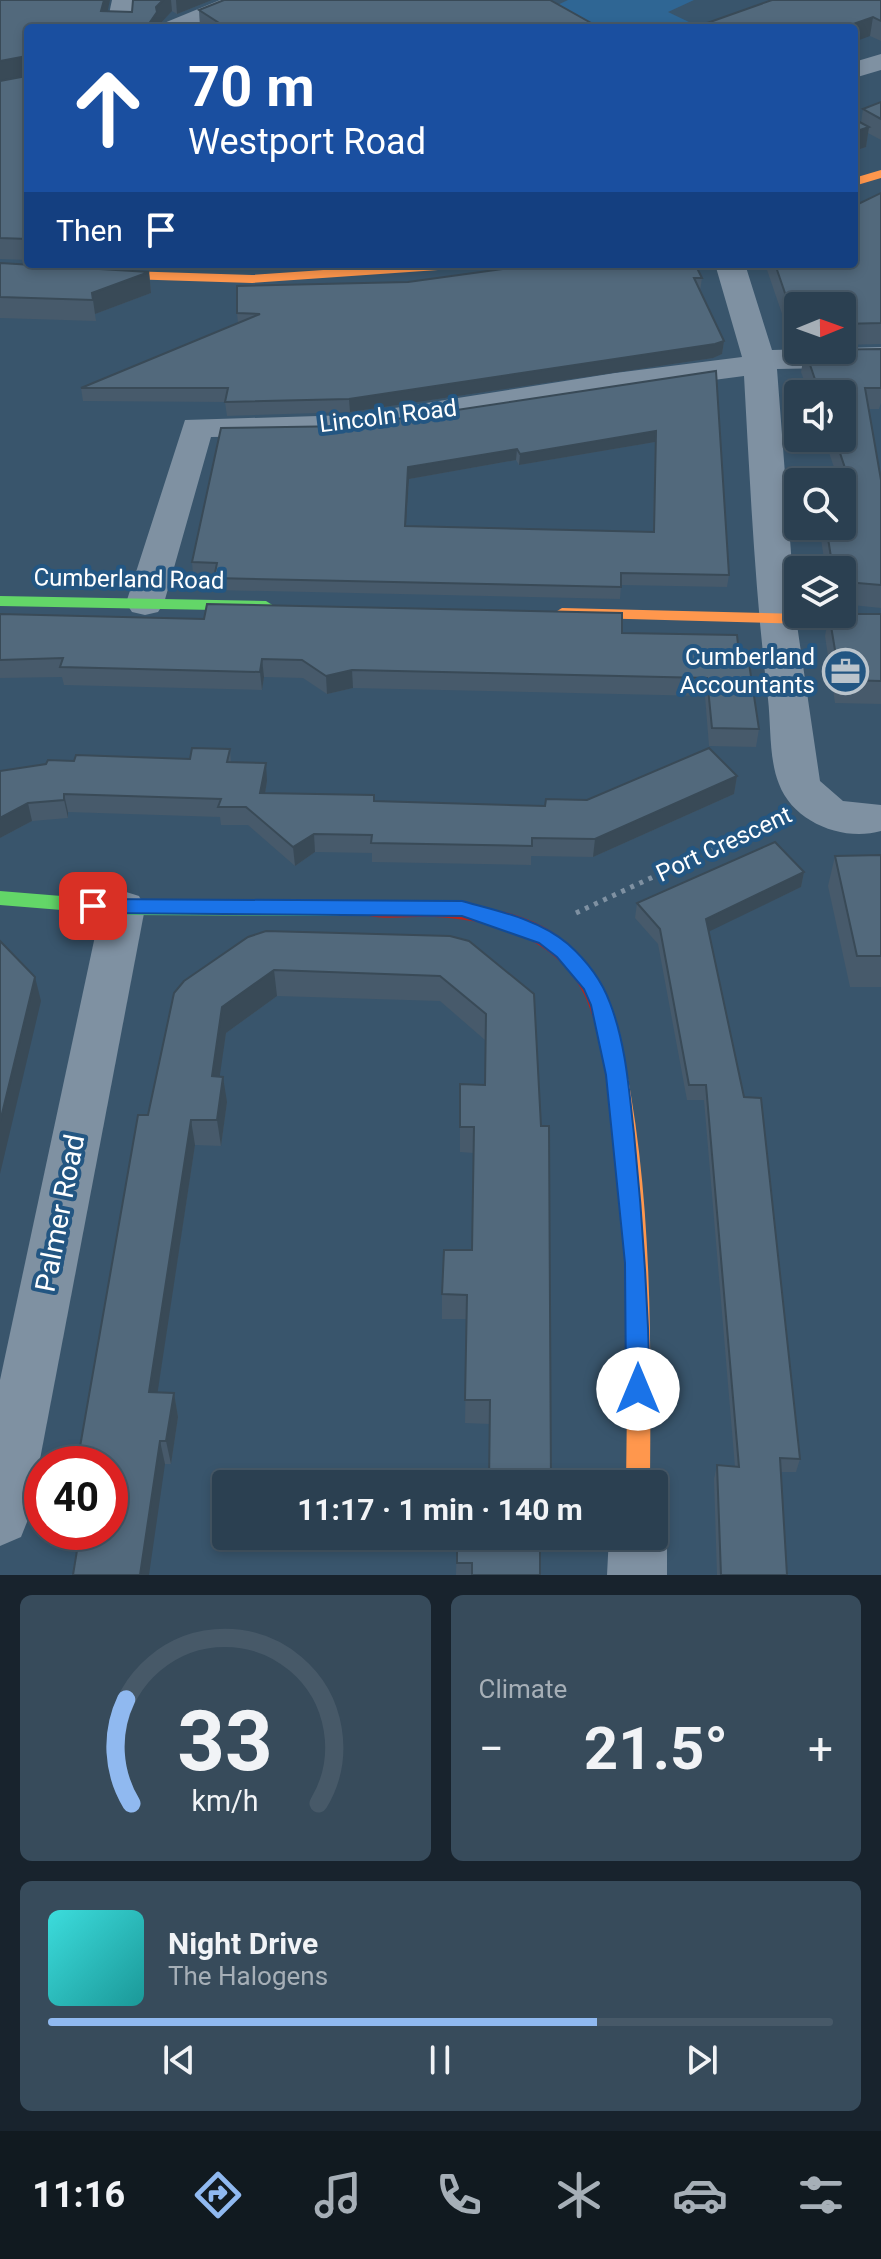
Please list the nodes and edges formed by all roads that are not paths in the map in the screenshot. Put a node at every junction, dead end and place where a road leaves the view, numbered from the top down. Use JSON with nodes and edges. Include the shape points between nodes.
{"nodes":[{"id":1,"x":124,"y":0,"type":"edge"},
{"id":2,"x":241,"y":0,"type":"edge"},
{"id":3,"x":120,"y":24,"type":"edge"},
{"id":4,"x":183,"y":24,"type":"edge"},
{"id":5,"x":881,"y":62,"type":"edge"},
{"id":6,"x":858,"y":69,"type":"edge"},
{"id":7,"x":881,"y":174,"type":"edge"},
{"id":8,"x":858,"y":181,"type":"edge"},
{"id":9,"x":428,"y":268,"type":"edge"},
{"id":10,"x":731,"y":268,"type":"edge"},
{"id":11,"x":0,"y":271,"type":"edge"},
{"id":12,"x":881,"y":357,"type":"edge"},
{"id":13,"x":760,"y":363,"type":"junction"},
{"id":14,"x":0,"y":601,"type":"edge"},
{"id":15,"x":145,"y":603,"type":"junction"},
{"id":16,"x":288,"y":606,"type":"edge"},
{"id":17,"x":542,"y":612,"type":"edge"},
{"id":18,"x":777,"y":618,"type":"junction"},
{"id":19,"x":881,"y":621,"type":"edge"},
{"id":20,"x":874,"y":818,"type":"dead end"},
{"id":21,"x":0,"y":898,"type":"edge"},
{"id":22,"x":123,"y":908,"type":"junction"},
{"id":23,"x":638,"y":1470,"type":"edge"},
{"id":24,"x":0,"y":1517,"type":"edge"},
{"id":25,"x":638,"y":1550,"type":"edge"},
{"id":26,"x":637,"y":1575,"type":"edge"}],
"edges":[{"from":1,"to":3,"type":"street"},
{"from":2,"to":4,"type":"street"},
{"from":5,"to":6,"type":"street"},
{"from":7,"to":8,"type":"street"},
{"from":9,"to":11,"type":"street","via":[[228,279]]},
{"from":10,"to":13,"type":"street"},
{"from":12,"to":13,"type":"street"},
{"from":13,"to":15,"type":"street","name":"Lincoln Road","via":[[350,425],[197,427]]},
{"from":13,"to":18,"type":"street"},
{"from":14,"to":15,"type":"street","name":"Cumberland Road"},
{"from":15,"to":16,"type":"street","name":"Cumberland Road"},
{"from":17,"to":18,"type":"street"},
{"from":18,"to":19,"type":"street"},
{"from":18,"to":20,"type":"street","name":"Port Crescent","via":[[799,783],[811,803],[848,818]]},
{"from":21,"to":22,"type":"street"},
{"from":22,"to":23,"type":"street","via":[[462,909],[546,938],[579,967],[601,1005],[617,1075],[636,1263]]},
{"from":22,"to":24,"type":"street","name":"Palmer Road"},
{"from":25,"to":26,"type":"street"}]}
